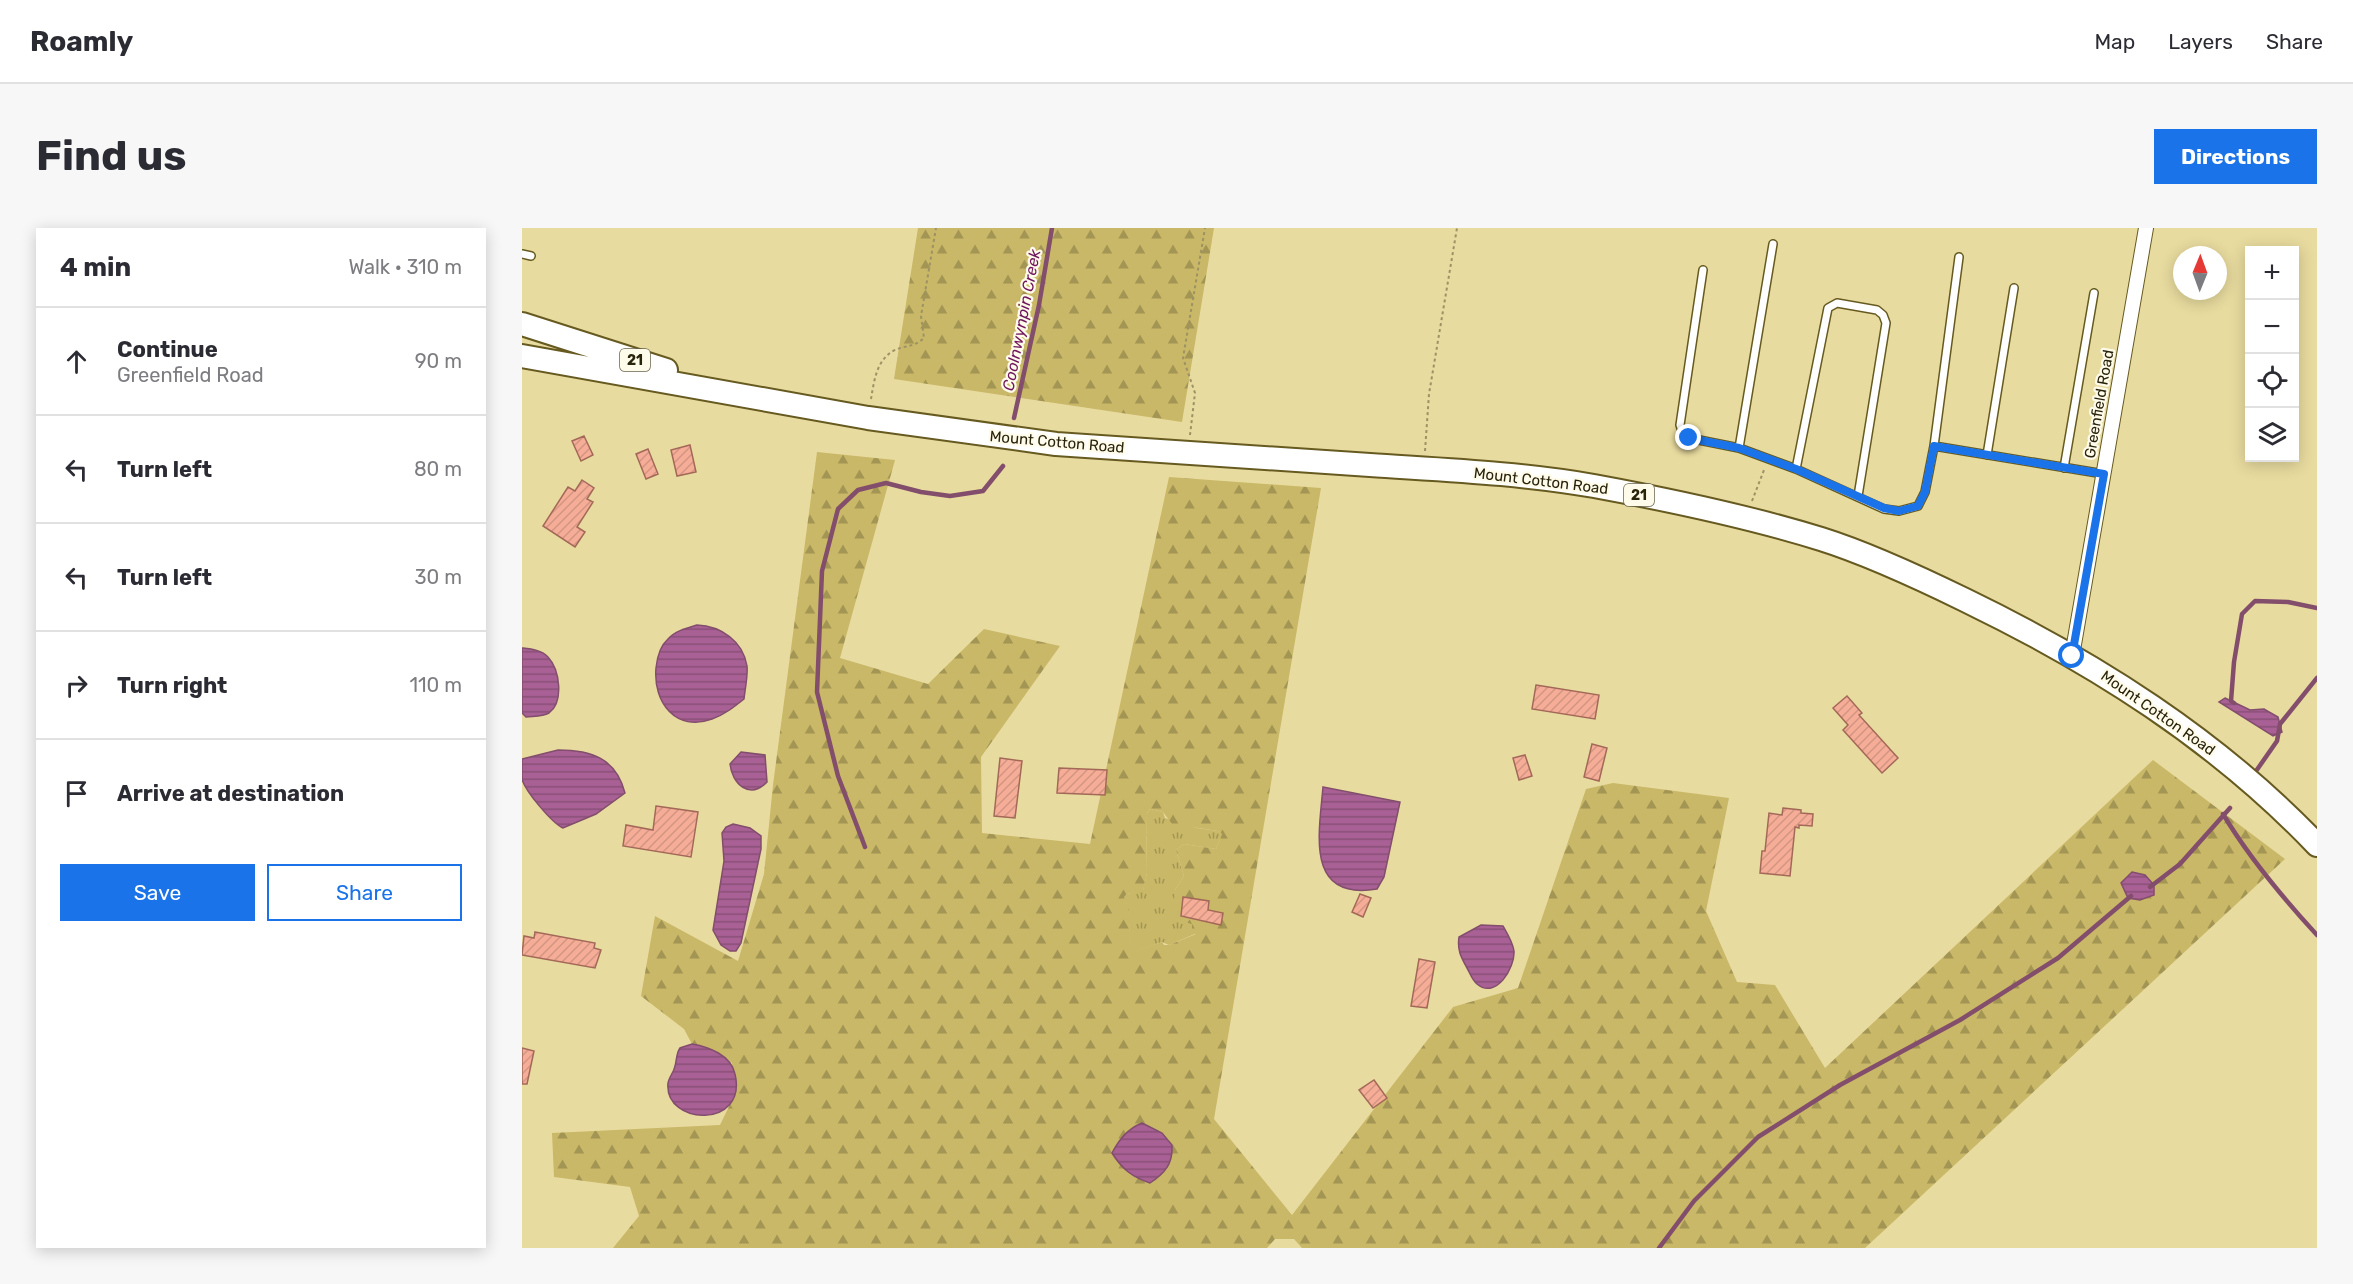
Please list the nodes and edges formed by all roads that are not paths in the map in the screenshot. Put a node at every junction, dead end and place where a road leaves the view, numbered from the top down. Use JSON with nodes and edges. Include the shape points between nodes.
{"nodes":[{"id":1,"x":2146,"y":228,"type":"edge"},
{"id":2,"x":1773,"y":244,"type":"dead end"},
{"id":3,"x":522,"y":254,"type":"edge"},
{"id":4,"x":531,"y":256,"type":"dead end"},
{"id":5,"x":1959,"y":257,"type":"dead end"},
{"id":6,"x":1703,"y":270,"type":"dead end"},
{"id":7,"x":2014,"y":288,"type":"dead end"},
{"id":8,"x":2094,"y":293,"type":"dead end"},
{"id":9,"x":522,"y":324,"type":"edge"},
{"id":10,"x":522,"y":356,"type":"edge"},
{"id":11,"x":745,"y":395,"type":"junction"},
{"id":12,"x":1934,"y":446,"type":"junction"},
{"id":13,"x":1739,"y":448,"type":"junction"},
{"id":14,"x":1987,"y":455,"type":"junction"},
{"id":15,"x":2064,"y":468,"type":"junction"},
{"id":16,"x":1796,"y":469,"type":"junction"},
{"id":17,"x":2104,"y":474,"type":"junction"},
{"id":18,"x":1858,"y":496,"type":"junction"},
{"id":19,"x":2072,"y":656,"type":"junction"},
{"id":20,"x":2317,"y":845,"type":"edge"}],
"edges":[{"from":1,"to":17,"type":"street","name":"Greenfield Road"},
{"from":2,"to":13,"type":"lane"},
{"from":3,"to":4,"type":"lane"},
{"from":5,"to":12,"type":"lane"},
{"from":6,"to":13,"type":"lane","via":[[1680,425],[1689,438]]},
{"from":7,"to":14,"type":"lane"},
{"from":8,"to":15,"type":"lane"},
{"from":9,"to":11,"type":"highway","name":"Mount Cotton Road","number":"21"},
{"from":10,"to":11,"type":"highway","name":"Mount Cotton Road","number":"21"},
{"from":11,"to":19,"type":"highway","name":"Mount Cotton Road","number":"21","via":[[868,418],[1056,444],[1474,472],[1592,486],[1748,518],[1823,540],[1929,583]]},
{"from":12,"to":14,"type":"lane"},
{"from":12,"to":18,"type":"lane","via":[[1925,492],[1918,506],[1899,511]]},
{"from":13,"to":16,"type":"lane"},
{"from":14,"to":15,"type":"lane"},
{"from":15,"to":17,"type":"lane"},
{"from":16,"to":18,"type":"lane"},
{"from":16,"to":18,"type":"lane","via":[[1828,308],[1837,303],[1877,310],[1886,323]]},
{"from":17,"to":19,"type":"street","name":"Greenfield Road"},
{"from":19,"to":20,"type":"highway","name":"Mount Cotton Road","number":"21","via":[[2130,690],[2213,749]]}]}
